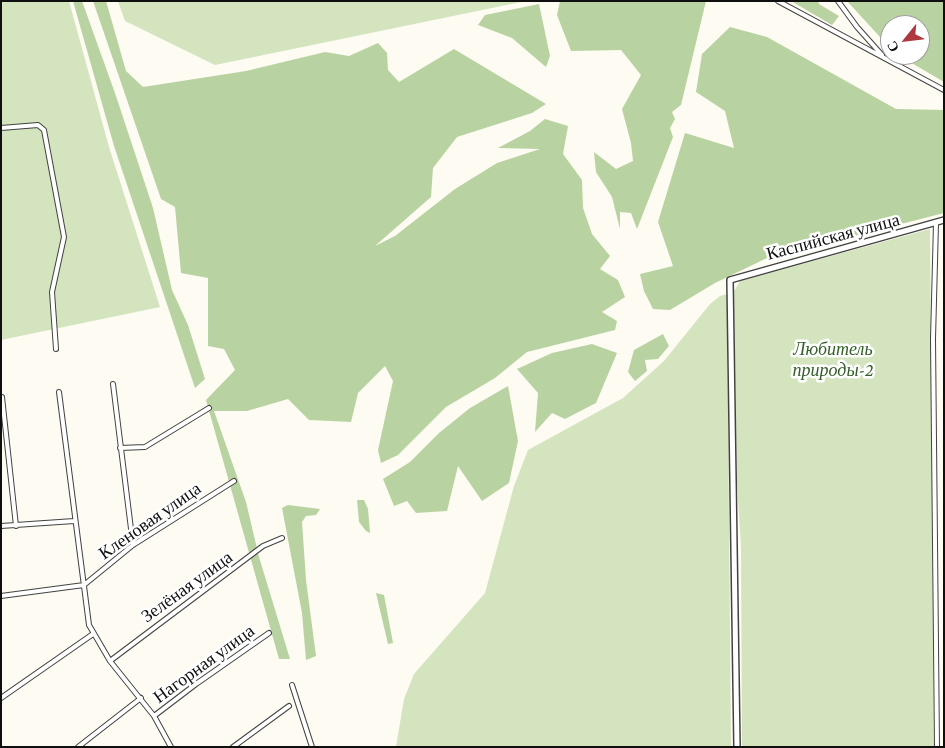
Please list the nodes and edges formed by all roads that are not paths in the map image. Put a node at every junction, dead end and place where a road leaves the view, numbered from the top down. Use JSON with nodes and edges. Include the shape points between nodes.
{"nodes":[{"id":1,"x":778,"y":1,"type":"edge"},
{"id":2,"x":838,"y":1,"type":"edge"},
{"id":3,"x":880,"y":52,"type":"edge"},
{"id":4,"x":880,"y":55,"type":"edge"},
{"id":5,"x":898,"y":65,"type":"edge"},
{"id":6,"x":944,"y":90,"type":"edge"},
{"id":7,"x":1,"y":128,"type":"edge"},
{"id":8,"x":944,"y":220,"type":"edge"},
{"id":9,"x":936,"y":223,"type":"junction"},
{"id":10,"x":56,"y":349,"type":"dead end"},
{"id":11,"x":113,"y":384,"type":"dead end"},
{"id":12,"x":59,"y":392,"type":"dead end"},
{"id":13,"x":2,"y":397,"type":"edge"},
{"id":14,"x":209,"y":408,"type":"dead end"},
{"id":15,"x":120,"y":448,"type":"junction"},
{"id":16,"x":234,"y":481,"type":"dead end"},
{"id":17,"x":74,"y":522,"type":"junction"},
{"id":18,"x":1,"y":526,"type":"edge"},
{"id":19,"x":16,"y":526,"type":"junction"},
{"id":20,"x":282,"y":538,"type":"dead end"},
{"id":21,"x":133,"y":545,"type":"junction"},
{"id":22,"x":84,"y":586,"type":"junction"},
{"id":23,"x":1,"y":596,"type":"edge"},
{"id":24,"x":269,"y":633,"type":"dead end"},
{"id":25,"x":93,"y":634,"type":"junction"},
{"id":26,"x":110,"y":661,"type":"junction"},
{"id":27,"x":292,"y":685,"type":"dead end"},
{"id":28,"x":1,"y":698,"type":"edge"},
{"id":29,"x":141,"y":698,"type":"junction"},
{"id":30,"x":289,"y":706,"type":"dead end"},
{"id":31,"x":154,"y":716,"type":"junction"},
{"id":32,"x":78,"y":747,"type":"edge"},
{"id":33,"x":171,"y":747,"type":"edge"},
{"id":34,"x":233,"y":747,"type":"edge"},
{"id":35,"x":312,"y":747,"type":"edge"},
{"id":36,"x":737,"y":747,"type":"edge"},
{"id":37,"x":936,"y":747,"type":"edge"}],
"edges":[{"from":1,"to":4,"type":"street"},
{"from":2,"to":3,"type":"street"},
{"from":5,"to":6,"type":"street"},
{"from":7,"to":10,"type":"street","via":[[38,124],[44,130],[64,237],[52,292]]},
{"from":8,"to":9,"type":"street","name":"Каспийская улица"},
{"from":9,"to":36,"type":"street","name":"Каспийская улица","via":[[730,280]]},
{"from":9,"to":37,"type":"street","via":[[933,340]]},
{"from":11,"to":15,"type":"street"},
{"from":12,"to":17,"type":"street"},
{"from":13,"to":19,"type":"street"},
{"from":14,"to":15,"type":"street","via":[[145,447]]},
{"from":15,"to":21,"type":"street"},
{"from":16,"to":21,"type":"street","name":"Кленовая улица"},
{"from":17,"to":19,"type":"street"},
{"from":17,"to":22,"type":"street"},
{"from":18,"to":19,"type":"street"},
{"from":20,"to":26,"type":"street","name":"Зелёная улица","via":[[263,546]]},
{"from":21,"to":22,"type":"street","name":"Кленовая улица"},
{"from":22,"to":23,"type":"street"},
{"from":22,"to":25,"type":"street"},
{"from":24,"to":31,"type":"street","name":"Нагорная улица"},
{"from":25,"to":26,"type":"street"},
{"from":25,"to":28,"type":"street"},
{"from":26,"to":29,"type":"street"},
{"from":27,"to":35,"type":"street"},
{"from":29,"to":31,"type":"street"},
{"from":29,"to":32,"type":"street"},
{"from":30,"to":34,"type":"street"},
{"from":31,"to":33,"type":"street"}]}
